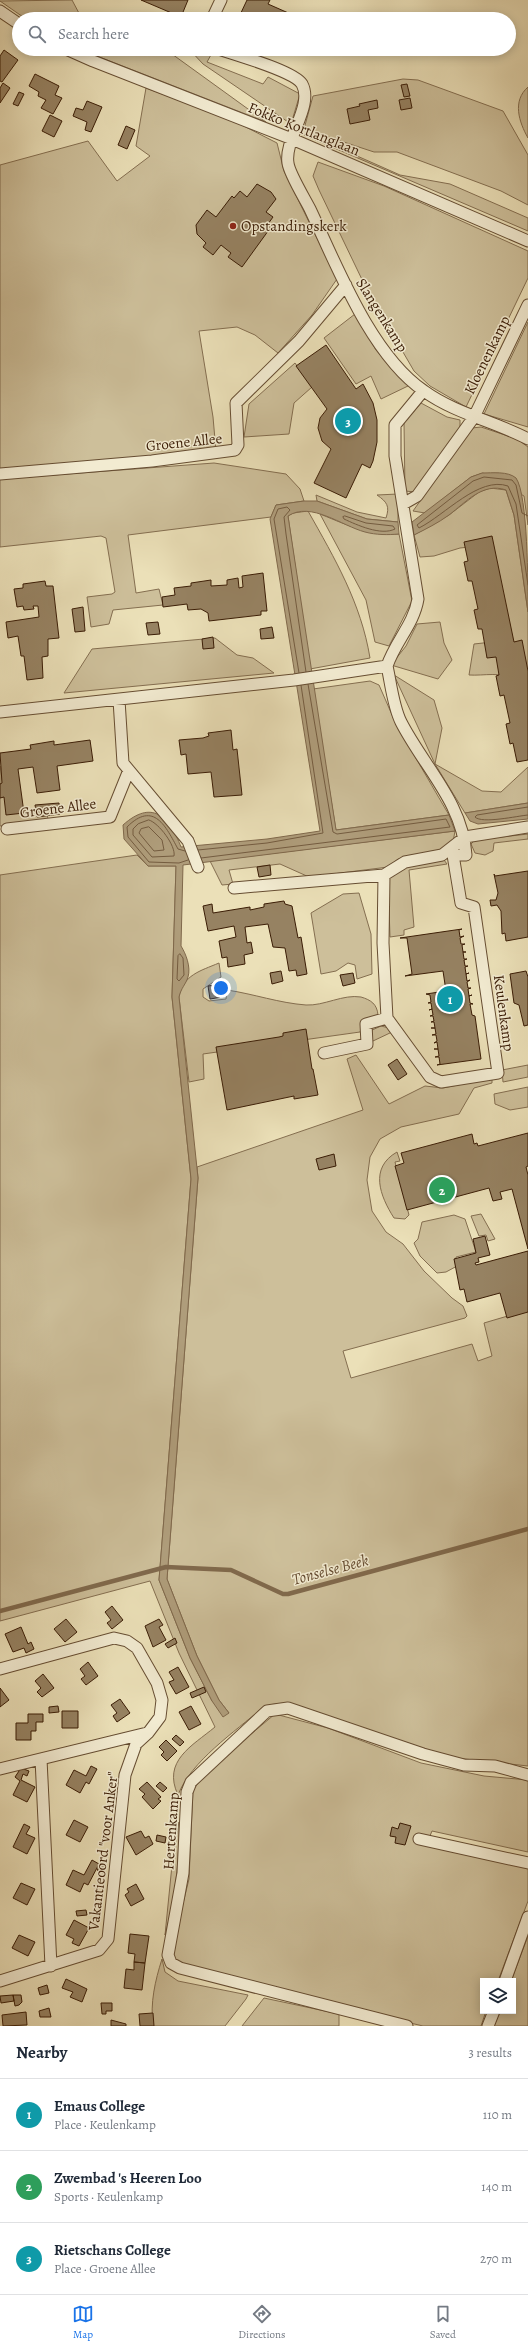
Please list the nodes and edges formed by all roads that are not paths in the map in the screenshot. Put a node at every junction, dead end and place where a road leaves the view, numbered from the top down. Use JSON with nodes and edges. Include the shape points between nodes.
{"nodes":[{"id":1,"x":221,"y":0,"type":"edge"},
{"id":2,"x":0,"y":11,"type":"edge"},
{"id":3,"x":215,"y":12,"type":"edge"},
{"id":4,"x":12,"y":19,"type":"edge"},
{"id":5,"x":81,"y":56,"type":"edge"},
{"id":6,"x":239,"y":56,"type":"edge"},
{"id":7,"x":292,"y":139,"type":"junction"},
{"id":8,"x":528,"y":242,"type":"edge"},
{"id":9,"x":346,"y":285,"type":"junction"},
{"id":10,"x":528,"y":305,"type":"edge"},
{"id":11,"x":423,"y":391,"type":"junction"},
{"id":12,"x":474,"y":417,"type":"junction"},
{"id":13,"x":528,"y":439,"type":"edge"},
{"id":14,"x":0,"y":474,"type":"edge"},
{"id":15,"x":403,"y":504,"type":"junction"},
{"id":16,"x":387,"y":666,"type":"junction"},
{"id":17,"x":120,"y":700,"type":"junction"},
{"id":18,"x":0,"y":712,"type":"edge"},
{"id":19,"x":129,"y":770,"type":"junction"},
{"id":20,"x":528,"y":827,"type":"edge"},
{"id":21,"x":7,"y":829,"type":"dead end"},
{"id":22,"x":465,"y":837,"type":"junction"},
{"id":23,"x":198,"y":868,"type":"dead end"},
{"id":24,"x":384,"y":875,"type":"junction"},
{"id":25,"x":234,"y":888,"type":"dead end"},
{"id":26,"x":387,"y":1018,"type":"junction"},
{"id":27,"x":324,"y":1053,"type":"dead end"},
{"id":28,"x":0,"y":1669,"type":"edge"},
{"id":29,"x":148,"y":1733,"type":"junction"},
{"id":30,"x":41,"y":1760,"type":"junction"},
{"id":31,"x":0,"y":1768,"type":"edge"},
{"id":32,"x":528,"y":1775,"type":"edge"},
{"id":33,"x":419,"y":1839,"type":"dead end"},
{"id":34,"x":528,"y":1863,"type":"edge"},
{"id":35,"x":528,"y":1917,"type":"edge"},
{"id":36,"x":51,"y":1966,"type":"junction"},
{"id":37,"x":506,"y":1978,"type":"edge"},
{"id":38,"x":0,"y":1981,"type":"edge"},
{"id":39,"x":493,"y":2014,"type":"edge"},
{"id":40,"x":407,"y":2026,"type":"edge"},
{"id":41,"x":488,"y":2026,"type":"edge"}],
"edges":[{"from":1,"to":3,"type":"street"},
{"from":2,"to":4,"type":"street"},
{"from":5,"to":7,"type":"street","name":"Fokko Kortlanglaan"},
{"from":6,"to":7,"type":"street","name":"Slangenkamp","via":[[283,71],[302,84],[304,102]]},
{"from":7,"to":8,"type":"street","name":"Fokko Kortlanglaan"},
{"from":7,"to":9,"type":"street","name":"Slangenkamp","via":[[288,163]]},
{"from":9,"to":11,"type":"street","name":"Slangenkamp","via":[[371,331],[394,362]]},
{"from":9,"to":14,"type":"street","name":"Groene Allee","via":[[299,341],[236,403],[238,445],[235,450],[160,460]]},
{"from":10,"to":12,"type":"street","name":"Kloenenkamp"},
{"from":11,"to":12,"type":"street","name":"Slangenkamp"},
{"from":11,"to":15,"type":"street","via":[[395,425],[395,456]]},
{"from":12,"to":13,"type":"street","name":"Slangenkamp","via":[[509,429]]},
{"from":12,"to":15,"type":"street","via":[[416,496]]},
{"from":15,"to":16,"type":"street","via":[[418,599],[416,612],[390,656]]},
{"from":16,"to":17,"type":"street"},
{"from":16,"to":22,"type":"street","name":"Keulenkamp","via":[[401,722],[455,808]]},
{"from":17,"to":18,"type":"street"},
{"from":17,"to":19,"type":"street","via":[[124,763]]},
{"from":19,"to":21,"type":"street","name":"Groene Allee","via":[[110,817]]},
{"from":19,"to":23,"type":"street","via":[[188,840]]},
{"from":20,"to":22,"type":"street"},
{"from":22,"to":24,"type":"street","via":[[442,855],[405,862]]},
{"from":22,"to":26,"type":"street","name":"Keulenkamp","via":[[466,855],[453,855],[460,903],[474,908],[498,1073],[441,1082],[430,1077]]},
{"from":24,"to":25,"type":"street"},
{"from":24,"to":26,"type":"street","via":[[383,943]]},
{"from":26,"to":27,"type":"street","via":[[366,1024],[367,1044]]},
{"from":28,"to":29,"type":"street","name":"Vakantieoord \"voor Anker\"","via":[[114,1638],[127,1640],[138,1648],[157,1683],[162,1700],[160,1717]]},
{"from":29,"to":30,"type":"street"},
{"from":29,"to":36,"type":"street","name":"Vakantieoord \"voor Anker\"","via":[[136,1744],[125,1775],[108,1939],[99,1950]]},
{"from":30,"to":31,"type":"street"},
{"from":30,"to":36,"type":"street"},
{"from":32,"to":40,"type":"street","name":"Hertenkamp","via":[[509,1768],[464,1765],[423,1754],[288,1708],[267,1712],[191,1782],[187,1792],[183,1873],[168,1955],[170,1963],[180,1968]]},
{"from":33,"to":34,"type":"street"},
{"from":35,"to":37,"type":"street"},
{"from":36,"to":38,"type":"street","name":"Vakantieoord \"voor Anker\""},
{"from":39,"to":41,"type":"street"}]}
